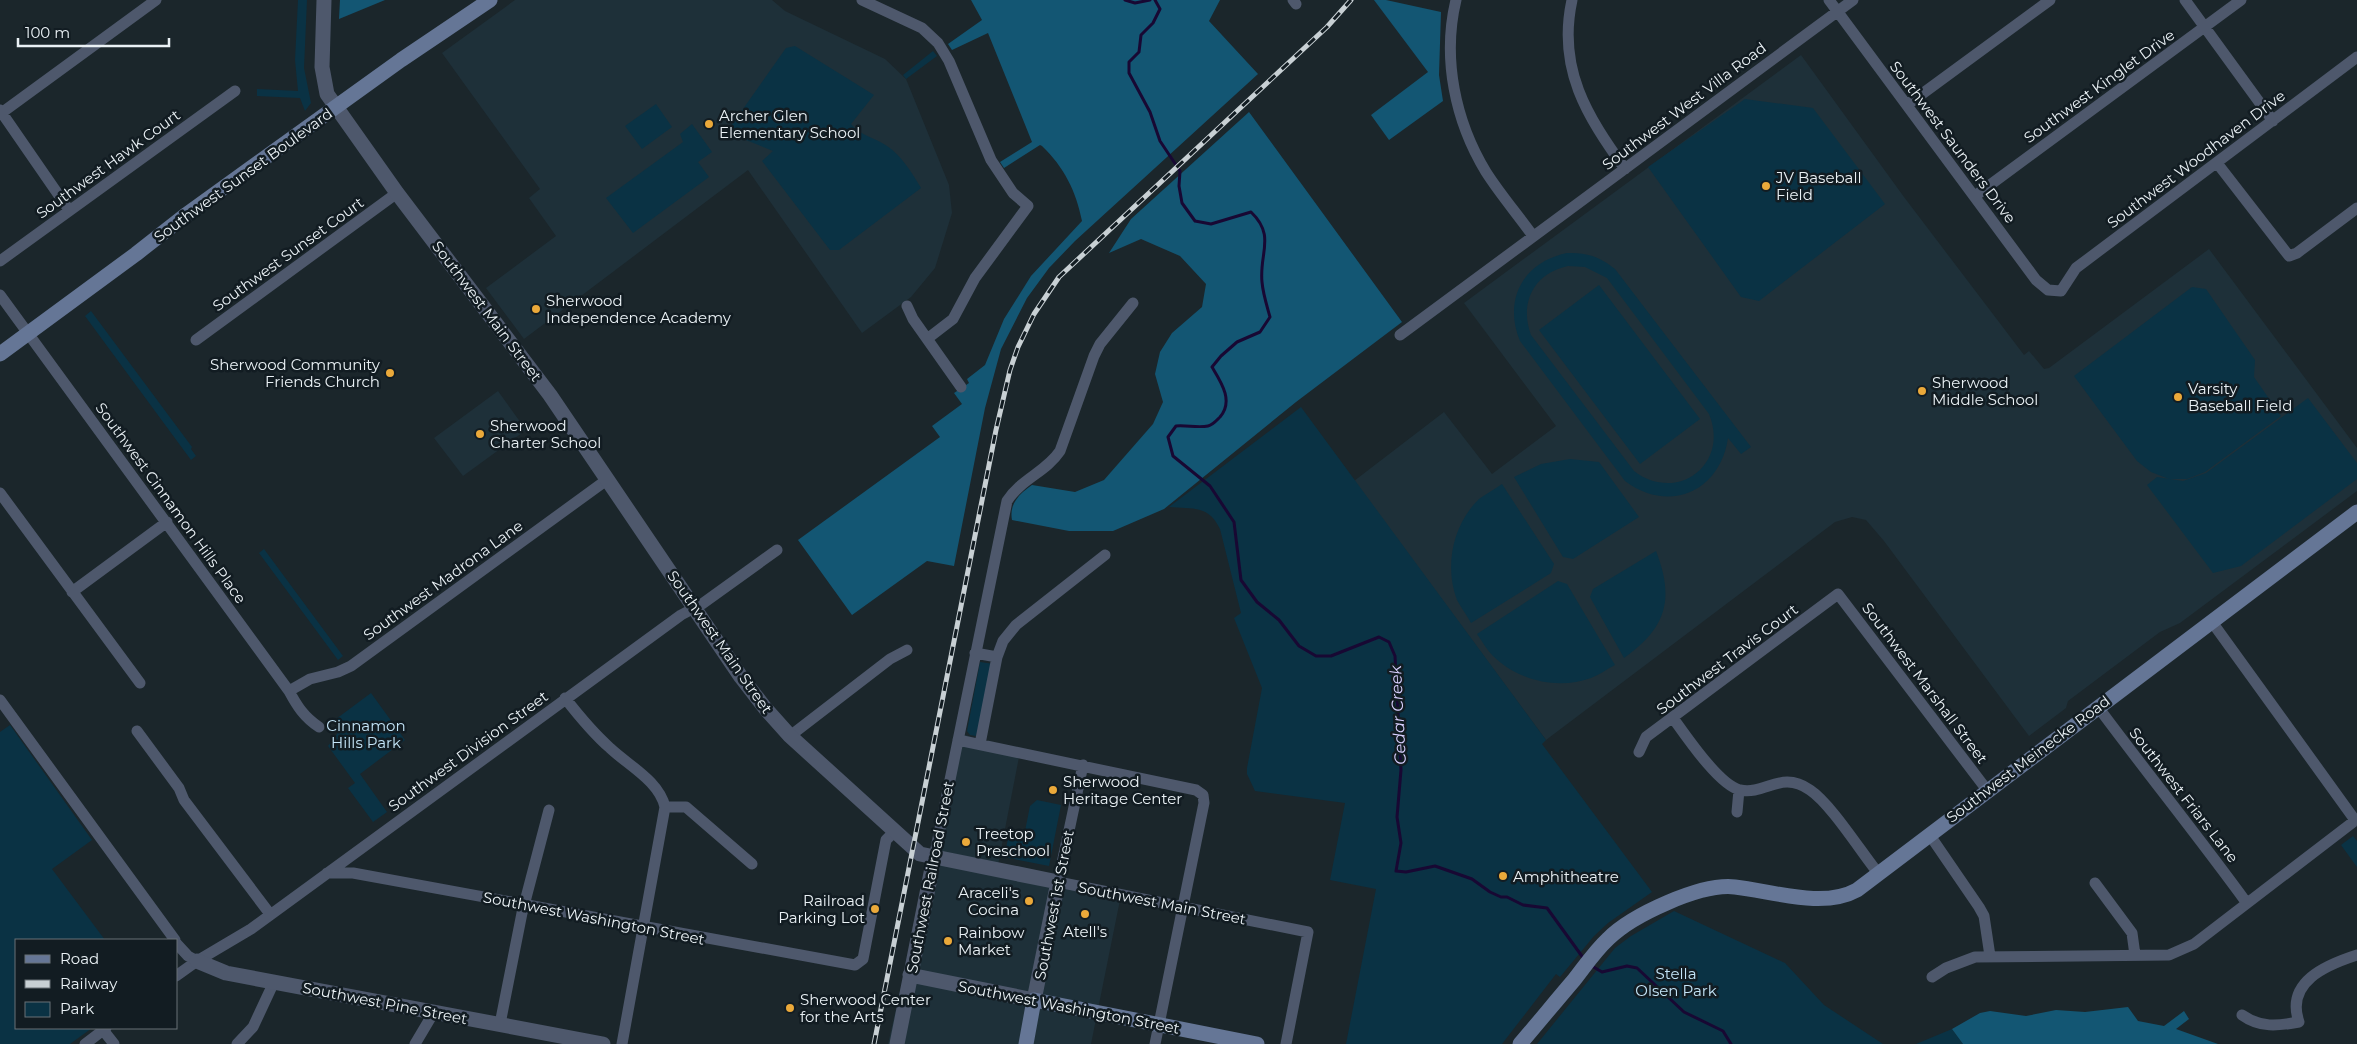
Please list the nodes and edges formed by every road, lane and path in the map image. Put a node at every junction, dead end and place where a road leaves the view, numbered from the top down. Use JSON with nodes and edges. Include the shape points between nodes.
{"nodes":[{"id":1,"x":156,"y":0,"type":"edge"},
{"id":2,"x":324,"y":0,"type":"edge"},
{"id":3,"x":490,"y":0,"type":"edge"},
{"id":4,"x":862,"y":0,"type":"edge"},
{"id":5,"x":1456,"y":0,"type":"edge"},
{"id":6,"x":1572,"y":0,"type":"edge"},
{"id":7,"x":1829,"y":0,"type":"edge"},
{"id":8,"x":1853,"y":0,"type":"edge"},
{"id":9,"x":2050,"y":0,"type":"edge"},
{"id":10,"x":2185,"y":0,"type":"edge"},
{"id":11,"x":2241,"y":0,"type":"edge"},
{"id":12,"x":1838,"y":12,"type":"junction"},
{"id":13,"x":2205,"y":27,"type":"junction"},
{"id":14,"x":2357,"y":57,"type":"edge"},
{"id":15,"x":235,"y":91,"type":"dead end"},
{"id":16,"x":1907,"y":105,"type":"junction"},
{"id":17,"x":335,"y":107,"type":"junction"},
{"id":18,"x":1,"y":112,"type":"edge"},
{"id":19,"x":2273,"y":121,"type":"junction"},
{"id":20,"x":2217,"y":163,"type":"junction"},
{"id":21,"x":1625,"y":169,"type":"junction"},
{"id":22,"x":398,"y":192,"type":"junction"},
{"id":23,"x":1975,"y":196,"type":"junction"},
{"id":24,"x":2357,"y":208,"type":"edge"},
{"id":25,"x":69,"y":210,"type":"junction"},
{"id":26,"x":1533,"y":236,"type":"junction"},
{"id":27,"x":0,"y":261,"type":"edge"},
{"id":28,"x":2061,"y":291,"type":"joint"},
{"id":29,"x":0,"y":295,"type":"edge"},
{"id":30,"x":1133,"y":303,"type":"dead end"},
{"id":31,"x":907,"y":306,"type":"dead end"},
{"id":32,"x":28,"y":334,"type":"junction"},
{"id":33,"x":1400,"y":335,"type":"dead end"},
{"id":34,"x":927,"y":339,"type":"junction"},
{"id":35,"x":196,"y":340,"type":"dead end"},
{"id":36,"x":0,"y":354,"type":"edge"},
{"id":37,"x":961,"y":387,"type":"dead end"},
{"id":38,"x":608,"y":479,"type":"junction"},
{"id":39,"x":0,"y":493,"type":"edge"},
{"id":40,"x":2357,"y":512,"type":"edge"},
{"id":41,"x":167,"y":522,"type":"junction"},
{"id":42,"x":777,"y":550,"type":"dead end"},
{"id":43,"x":1104,"y":555,"type":"dead end"},
{"id":44,"x":72,"y":592,"type":"junction"},
{"id":45,"x":1838,"y":594,"type":"joint"},
{"id":46,"x":694,"y":608,"type":"junction"},
{"id":47,"x":2212,"y":622,"type":"junction"},
{"id":48,"x":907,"y":650,"type":"dead end"},
{"id":49,"x":975,"y":653,"type":"junction"},
{"id":50,"x":997,"y":657,"type":"junction"},
{"id":51,"x":140,"y":683,"type":"dead end"},
{"id":52,"x":289,"y":690,"type":"junction"},
{"id":53,"x":566,"y":698,"type":"junction"},
{"id":54,"x":0,"y":700,"type":"edge"},
{"id":55,"x":2098,"y":707,"type":"junction"},
{"id":56,"x":1673,"y":718,"type":"junction"},
{"id":57,"x":318,"y":727,"type":"dead end"},
{"id":58,"x":137,"y":731,"type":"dead end"},
{"id":59,"x":790,"y":736,"type":"junction"},
{"id":60,"x":958,"y":740,"type":"junction"},
{"id":61,"x":980,"y":744,"type":"junction"},
{"id":62,"x":1639,"y":752,"type":"dead end"},
{"id":63,"x":1083,"y":765,"type":"junction"},
{"id":64,"x":1739,"y":790,"type":"junction"},
{"id":65,"x":1987,"y":790,"type":"junction"},
{"id":66,"x":665,"y":807,"type":"junction"},
{"id":67,"x":549,"y":810,"type":"dead end"},
{"id":68,"x":1737,"y":812,"type":"dead end"},
{"id":69,"x":2356,"y":820,"type":"edge"},
{"id":70,"x":894,"y":831,"type":"junction"},
{"id":71,"x":1930,"y":834,"type":"junction"},
{"id":72,"x":934,"y":858,"type":"junction"},
{"id":73,"x":752,"y":864,"type":"dead end"},
{"id":74,"x":327,"y":873,"type":"junction"},
{"id":75,"x":1878,"y":873,"type":"junction"},
{"id":76,"x":1058,"y":882,"type":"junction"},
{"id":77,"x":2095,"y":883,"type":"dead end"},
{"id":78,"x":2246,"y":902,"type":"junction"},
{"id":79,"x":525,"y":904,"type":"junction"},
{"id":80,"x":1182,"y":907,"type":"junction"},
{"id":81,"x":270,"y":914,"type":"junction"},
{"id":82,"x":644,"y":928,"type":"junction"},
{"id":83,"x":174,"y":939,"type":"edge"},
{"id":84,"x":178,"y":944,"type":"edge"},
{"id":85,"x":2135,"y":955,"type":"junction"},
{"id":86,"x":2357,"y":955,"type":"edge"},
{"id":87,"x":1990,"y":956,"type":"junction"},
{"id":88,"x":197,"y":961,"type":"junction"},
{"id":89,"x":178,"y":975,"type":"edge"},
{"id":90,"x":910,"y":975,"type":"junction"},
{"id":91,"x":1932,"y":977,"type":"dead end"},
{"id":92,"x":274,"y":982,"type":"junction"},
{"id":93,"x":1034,"y":1000,"type":"junction"},
{"id":94,"x":434,"y":1012,"type":"junction"},
{"id":95,"x":2242,"y":1015,"type":"dead end"},
{"id":96,"x":500,"y":1024,"type":"junction"},
{"id":97,"x":1159,"y":1025,"type":"junction"},
{"id":98,"x":105,"y":1029,"type":"edge"},
{"id":99,"x":85,"y":1044,"type":"edge"},
{"id":100,"x":114,"y":1044,"type":"edge"},
{"id":101,"x":237,"y":1044,"type":"edge"},
{"id":102,"x":415,"y":1044,"type":"edge"},
{"id":103,"x":603,"y":1044,"type":"edge"},
{"id":104,"x":622,"y":1044,"type":"edge"},
{"id":105,"x":897,"y":1044,"type":"edge"},
{"id":106,"x":1026,"y":1044,"type":"edge"},
{"id":107,"x":1156,"y":1044,"type":"edge"},
{"id":108,"x":1257,"y":1044,"type":"edge"},
{"id":109,"x":1286,"y":1044,"type":"edge"},
{"id":110,"x":1520,"y":1044,"type":"edge"}],
"edges":[{"from":1,"to":18,"type":"street"},
{"from":2,"to":17,"type":"street","name":"Southwest Main Street","via":[[323,77],[327,94]]},
{"from":3,"to":17,"type":"main road","name":"Southwest Sunset Boulevard"},
{"from":4,"to":34,"type":"street","via":[[922,28],[942,47],[990,160],[1006,184],[1028,206],[979,272],[953,319]]},
{"from":5,"to":26,"type":"street","via":[[1450,54],[1462,120],[1487,174]]},
{"from":6,"to":21,"type":"street","via":[[1568,39],[1576,86],[1589,118]]},
{"from":7,"to":12,"type":"street","name":"Southwest Saunders Drive"},
{"from":8,"to":12,"type":"street","name":"Southwest West Villa Road"},
{"from":9,"to":16,"type":"street"},
{"from":10,"to":13,"type":"street"},
{"from":11,"to":13,"type":"street","name":"Southwest Kinglet Drive"},
{"from":12,"to":16,"type":"street","name":"Southwest Saunders Drive"},
{"from":12,"to":21,"type":"street","name":"Southwest West Villa Road"},
{"from":13,"to":19,"type":"street"},
{"from":13,"to":23,"type":"street","name":"Southwest Kinglet Drive"},
{"from":14,"to":19,"type":"street","name":"Southwest Woodhaven Drive"},
{"from":15,"to":25,"type":"street","name":"Southwest Hawk Court"},
{"from":16,"to":23,"type":"street","name":"Southwest Saunders Drive"},
{"from":17,"to":22,"type":"street","name":"Southwest Main Street"},
{"from":17,"to":32,"type":"main road","name":"Southwest Sunset Boulevard"},
{"from":18,"to":25,"type":"street"},
{"from":19,"to":20,"type":"street","name":"Southwest Woodhaven Drive"},
{"from":20,"to":24,"type":"street","via":[[2289,256]]},
{"from":20,"to":28,"type":"street","name":"Southwest Woodhaven Drive","via":[[2076,268]]},
{"from":21,"to":26,"type":"street","name":"Southwest West Villa Road"},
{"from":22,"to":35,"type":"street","name":"Southwest Sunset Court"},
{"from":22,"to":38,"type":"street","name":"Southwest Main Street","via":[[550,395]]},
{"from":23,"to":28,"type":"street","name":"Southwest Saunders Drive","via":[[2036,280],[2048,290]]},
{"from":25,"to":27,"type":"street","name":"Southwest Hawk Court"},
{"from":26,"to":33,"type":"street","name":"Southwest West Villa Road"},
{"from":29,"to":32,"type":"street","name":"Southwest Cinnamon Hills Place"},
{"from":30,"to":49,"type":"street","name":"Southwest Railroad Street","via":[[1094,356],[1060,451],[1051,462],[1018,486],[1007,500]]},
{"from":31,"to":34,"type":"street"},
{"from":32,"to":36,"type":"main road","name":"Southwest Sunset Boulevard"},
{"from":32,"to":41,"type":"street","name":"Southwest Cinnamon Hills Place"},
{"from":34,"to":37,"type":"street"},
{"from":38,"to":46,"type":"street","name":"Southwest Main Street"},
{"from":38,"to":52,"type":"street","name":"Southwest Madrona Lane","via":[[350,666],[310,678]]},
{"from":39,"to":44,"type":"street"},
{"from":40,"to":47,"type":"main road","name":"Southwest Meinecke Road"},
{"from":41,"to":44,"type":"street"},
{"from":41,"to":52,"type":"street","name":"Southwest Cinnamon Hills Place"},
{"from":42,"to":46,"type":"street","name":"Southwest Division Street"},
{"from":43,"to":50,"type":"street","via":[[1016,624],[1003,640]]},
{"from":44,"to":51,"type":"street"},
{"from":45,"to":56,"type":"street","name":"Southwest Travis Court"},
{"from":45,"to":65,"type":"street","name":"Southwest Marshall Street"},
{"from":46,"to":53,"type":"street","name":"Southwest Division Street"},
{"from":46,"to":59,"type":"street","name":"Southwest Main Street","via":[[752,692]]},
{"from":47,"to":55,"type":"main road","name":"Southwest Meinecke Road"},
{"from":47,"to":69,"type":"street"},
{"from":48,"to":59,"type":"street"},
{"from":49,"to":50,"type":"street"},
{"from":49,"to":60,"type":"street","name":"Southwest Railroad Street"},
{"from":50,"to":61,"type":"street"},
{"from":52,"to":57,"type":"street","name":"Southwest Cinnamon Hills Place","via":[[306,718]]},
{"from":53,"to":66,"type":"street","via":[[603,742],[648,780],[663,799]]},
{"from":53,"to":74,"type":"street","name":"Southwest Division Street"},
{"from":54,"to":83,"type":"street","name":"Southwest Pine Street"},
{"from":55,"to":65,"type":"main road","name":"Southwest Meinecke Road"},
{"from":55,"to":78,"type":"street","name":"Southwest Friars Lane","via":[[2193,828]]},
{"from":56,"to":62,"type":"street","name":"Southwest Travis Court","via":[[1646,737]]},
{"from":56,"to":64,"type":"street","via":[[1718,776]]},
{"from":58,"to":81,"type":"street","via":[[179,788],[184,800]]},
{"from":59,"to":70,"type":"street","name":"Southwest Main Street"},
{"from":60,"to":61,"type":"street"},
{"from":60,"to":72,"type":"street","name":"Southwest Railroad Street"},
{"from":61,"to":63,"type":"street"},
{"from":63,"to":76,"type":"street","name":"Southwest 1st Street"},
{"from":63,"to":80,"type":"street","via":[[1196,790],[1203,795]]},
{"from":64,"to":68,"type":"street"},
{"from":64,"to":75,"type":"street","via":[[1794,782],[1811,790]]},
{"from":65,"to":71,"type":"main road","name":"Southwest Meinecke Road"},
{"from":66,"to":73,"type":"street","via":[[686,807]]},
{"from":66,"to":82,"type":"street"},
{"from":67,"to":79,"type":"street"},
{"from":69,"to":78,"type":"street"},
{"from":70,"to":72,"type":"street","name":"Southwest Main Street","via":[[920,854]]},
{"from":70,"to":82,"type":"street","name":"Southwest Washington Street","via":[[886,840],[863,959],[854,965]]},
{"from":71,"to":75,"type":"main road","name":"Southwest Meinecke Road"},
{"from":71,"to":87,"type":"street","via":[[1980,907]]},
{"from":72,"to":76,"type":"street","name":"Southwest Main Street"},
{"from":72,"to":90,"type":"street","name":"Southwest Railroad Street"},
{"from":74,"to":79,"type":"street","name":"Southwest Washington Street","via":[[353,873]]},
{"from":74,"to":81,"type":"street","name":"Southwest Division Street"},
{"from":75,"to":110,"type":"main road","name":"Southwest Meinecke Road","via":[[1853,892],[1833,898],[1724,886],[1693,892],[1666,903],[1617,931],[1601,946]]},
{"from":76,"to":80,"type":"street","name":"Southwest Main Street"},
{"from":76,"to":93,"type":"street","name":"Southwest 1st Street"},
{"from":77,"to":85,"type":"street","via":[[2132,933]]},
{"from":78,"to":85,"type":"street","via":[[2181,951],[2168,955]]},
{"from":79,"to":82,"type":"street","name":"Southwest Washington Street"},
{"from":79,"to":96,"type":"street"},
{"from":80,"to":97,"type":"street"},
{"from":80,"to":109,"type":"street","name":"Southwest Main Street","via":[[1308,932]]},
{"from":81,"to":88,"type":"street","name":"Southwest Division Street"},
{"from":82,"to":104,"type":"street"},
{"from":84,"to":88,"type":"street","name":"Southwest Pine Street"},
{"from":85,"to":87,"type":"street"},
{"from":86,"to":95,"type":"street","via":[[2322,968],[2311,976],[2297,998],[2299,1022],[2262,1025]]},
{"from":87,"to":91,"type":"street","via":[[1960,962]]},
{"from":88,"to":89,"type":"street","name":"Southwest Division Street"},
{"from":88,"to":92,"type":"street","name":"Southwest Pine Street","via":[[226,973]]},
{"from":90,"to":93,"type":"street","name":"Southwest Washington Street"},
{"from":90,"to":105,"type":"street","name":"Southwest Railroad Street"},
{"from":92,"to":94,"type":"street","name":"Southwest Pine Street"},
{"from":92,"to":101,"type":"street","via":[[253,1026]]},
{"from":93,"to":97,"type":"main road","name":"Southwest Washington Street"},
{"from":93,"to":106,"type":"main road","name":"Southwest 1st Street"},
{"from":94,"to":96,"type":"street","name":"Southwest Pine Street"},
{"from":94,"to":102,"type":"street"},
{"from":96,"to":103,"type":"street","name":"Southwest Pine Street"},
{"from":97,"to":107,"type":"street"},
{"from":97,"to":108,"type":"main road","name":"Southwest Washington Street"},
{"from":98,"to":99,"type":"street"},
{"from":98,"to":100,"type":"street"}]}
